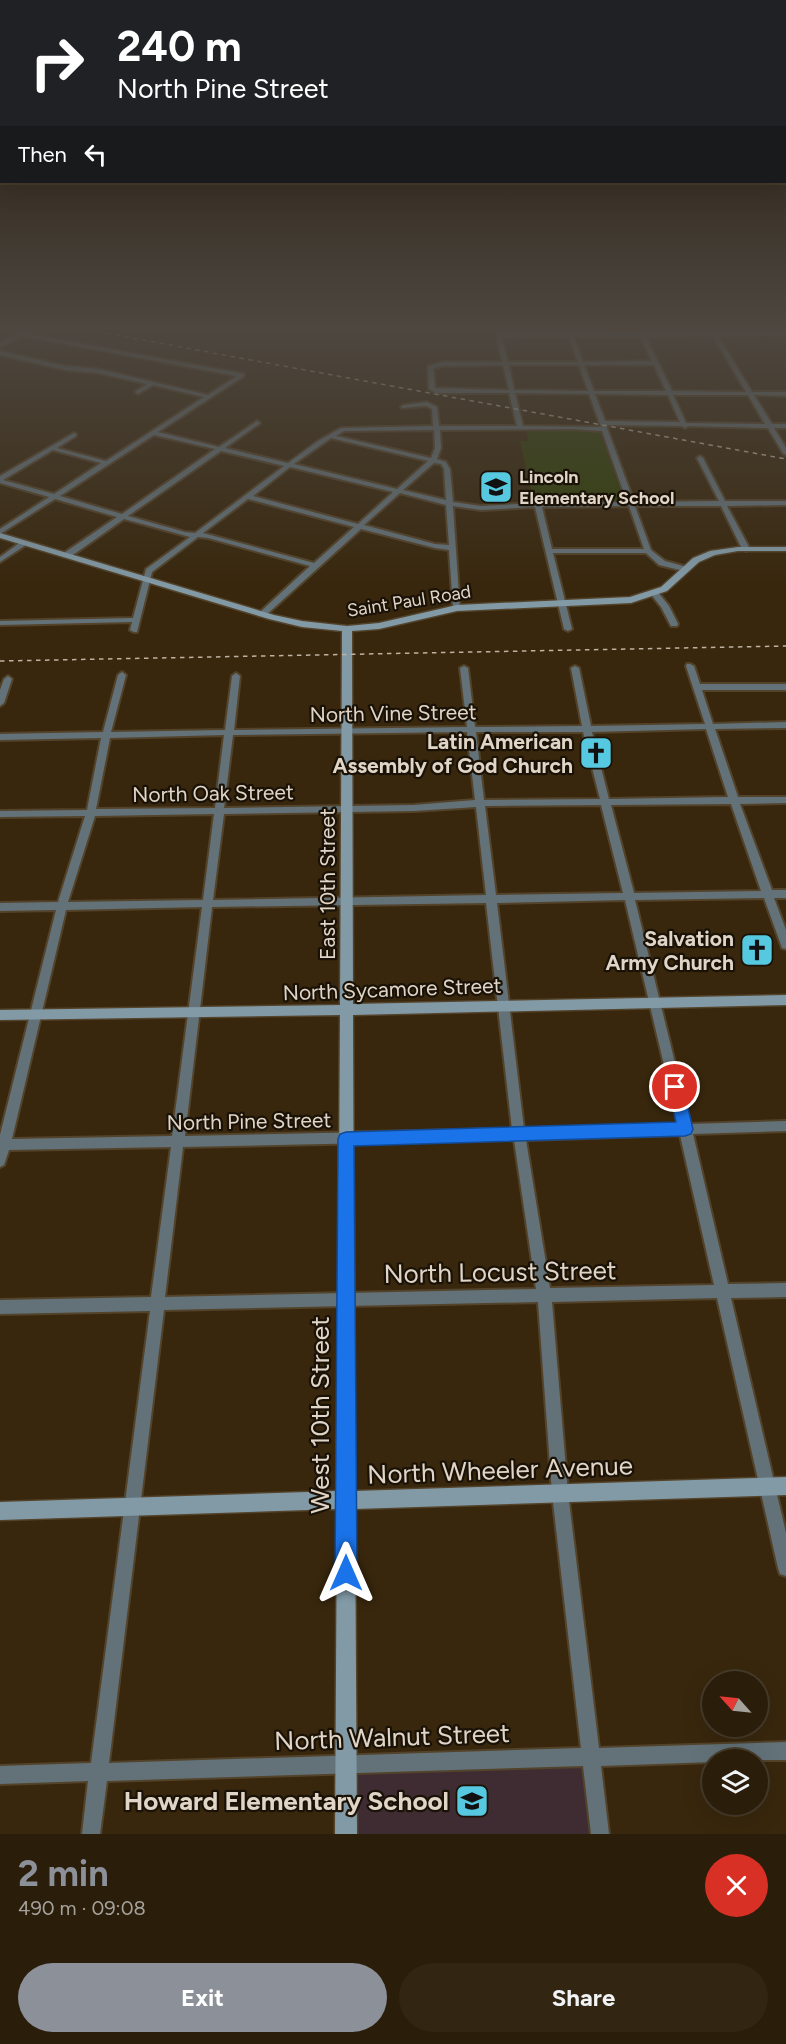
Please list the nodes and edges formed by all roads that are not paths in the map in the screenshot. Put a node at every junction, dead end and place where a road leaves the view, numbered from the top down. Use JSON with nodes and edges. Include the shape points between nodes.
{"nodes":[{"id":1,"x":181,"y":416,"type":"edge"},
{"id":2,"x":436,"y":416,"type":"edge"},
{"id":3,"x":518,"y":416,"type":"edge"},
{"id":4,"x":599,"y":416,"type":"edge"},
{"id":5,"x":681,"y":416,"type":"edge"},
{"id":6,"x":763,"y":416,"type":"edge"},
{"id":7,"x":257,"y":423,"type":"dead end"},
{"id":8,"x":603,"y":426,"type":"junction"},
{"id":9,"x":685,"y":426,"type":"junction"},
{"id":10,"x":770,"y":426,"type":"junction"},
{"id":11,"x":786,"y":426,"type":"edge"},
{"id":12,"x":520,"y":427,"type":"junction"},
{"id":13,"x":438,"y":428,"type":"junction"},
{"id":14,"x":154,"y":433,"type":"junction"},
{"id":15,"x":74,"y":435,"type":"dead end"},
{"id":16,"x":329,"y":436,"type":"junction"},
{"id":17,"x":51,"y":448,"type":"junction"},
{"id":18,"x":221,"y":449,"type":"junction"},
{"id":19,"x":786,"y":453,"type":"edge"},
{"id":20,"x":700,"y":458,"type":"dead end"},
{"id":21,"x":434,"y":459,"type":"junction"},
{"id":22,"x":107,"y":463,"type":"junction"},
{"id":23,"x":290,"y":466,"type":"junction"},
{"id":24,"x":0,"y":480,"type":"edge"},
{"id":25,"x":400,"y":490,"type":"junction"},
{"id":26,"x":54,"y":497,"type":"junction"},
{"id":27,"x":248,"y":497,"type":"junction"},
{"id":28,"x":722,"y":503,"type":"junction"},
{"id":29,"x":786,"y":503,"type":"edge"},
{"id":30,"x":448,"y":504,"type":"junction"},
{"id":31,"x":631,"y":504,"type":"junction"},
{"id":32,"x":538,"y":505,"type":"junction"},
{"id":33,"x":124,"y":516,"type":"junction"},
{"id":34,"x":360,"y":526,"type":"junction"},
{"id":35,"x":0,"y":534,"type":"edge"},
{"id":36,"x":197,"y":536,"type":"junction"},
{"id":37,"x":25,"y":543,"type":"junction"},
{"id":38,"x":453,"y":548,"type":"junction"},
{"id":39,"x":746,"y":549,"type":"junction"},
{"id":40,"x":786,"y":549,"type":"edge"},
{"id":41,"x":549,"y":551,"type":"junction"},
{"id":42,"x":648,"y":551,"type":"junction"},
{"id":43,"x":67,"y":555,"type":"junction"},
{"id":44,"x":0,"y":560,"type":"edge"},
{"id":45,"x":317,"y":567,"type":"junction"},
{"id":46,"x":684,"y":569,"type":"junction"},
{"id":47,"x":146,"y":579,"type":"junction"},
{"id":48,"x":654,"y":593,"type":"junction"},
{"id":49,"x":561,"y":603,"type":"junction"},
{"id":50,"x":457,"y":608,"type":"junction"},
{"id":51,"x":262,"y":614,"type":"junction"},
{"id":52,"x":136,"y":620,"type":"junction"},
{"id":53,"x":0,"y":623,"type":"edge"},
{"id":54,"x":674,"y":624,"type":"dead end"},
{"id":55,"x":568,"y":628,"type":"dead end"},
{"id":56,"x":347,"y":629,"type":"junction"},
{"id":57,"x":134,"y":630,"type":"dead end"},
{"id":58,"x":690,"y":666,"type":"dead end"},
{"id":59,"x":464,"y":668,"type":"dead end"},
{"id":60,"x":575,"y":668,"type":"dead end"},
{"id":61,"x":122,"y":675,"type":"dead end"},
{"id":62,"x":236,"y":676,"type":"dead end"},
{"id":63,"x":8,"y":679,"type":"dead end"},
{"id":64,"x":696,"y":687,"type":"junction"},
{"id":65,"x":786,"y":687,"type":"edge"},
{"id":66,"x":0,"y":703,"type":"edge"},
{"id":67,"x":786,"y":725,"type":"edge"},
{"id":68,"x":710,"y":727,"type":"junction"},
{"id":69,"x":587,"y":729,"type":"junction"},
{"id":70,"x":347,"y":730,"type":"junction"},
{"id":71,"x":470,"y":730,"type":"junction"},
{"id":72,"x":228,"y":734,"type":"junction"},
{"id":73,"x":106,"y":736,"type":"junction"},
{"id":74,"x":0,"y":737,"type":"edge"},
{"id":75,"x":734,"y":800,"type":"junction"},
{"id":76,"x":786,"y":800,"type":"edge"},
{"id":77,"x":606,"y":802,"type":"junction"},
{"id":78,"x":480,"y":804,"type":"junction"},
{"id":79,"x":347,"y":809,"type":"junction"},
{"id":80,"x":220,"y":811,"type":"junction"},
{"id":81,"x":91,"y":812,"type":"junction"},
{"id":82,"x":0,"y":814,"type":"edge"},
{"id":83,"x":768,"y":894,"type":"junction"},
{"id":84,"x":786,"y":894,"type":"edge"},
{"id":85,"x":630,"y":896,"type":"junction"},
{"id":86,"x":491,"y":899,"type":"junction"},
{"id":87,"x":344,"y":901,"type":"junction"},
{"id":88,"x":207,"y":904,"type":"junction"},
{"id":89,"x":62,"y":906,"type":"junction"},
{"id":90,"x":0,"y":907,"type":"edge"},
{"id":91,"x":786,"y":945,"type":"edge"},
{"id":92,"x":786,"y":1000,"type":"edge"},
{"id":93,"x":656,"y":1002,"type":"junction"},
{"id":94,"x":504,"y":1005,"type":"junction"},
{"id":95,"x":347,"y":1010,"type":"junction"},
{"id":96,"x":194,"y":1014,"type":"junction"},
{"id":97,"x":0,"y":1015,"type":"edge"},
{"id":98,"x":36,"y":1015,"type":"junction"},
{"id":99,"x":786,"y":1126,"type":"edge"},
{"id":100,"x":685,"y":1129,"type":"junction"},
{"id":101,"x":519,"y":1135,"type":"junction"},
{"id":102,"x":346,"y":1139,"type":"junction"},
{"id":103,"x":178,"y":1142,"type":"junction"},
{"id":104,"x":2,"y":1145,"type":"edge"},
{"id":105,"x":0,"y":1161,"type":"edge"},
{"id":106,"x":786,"y":1290,"type":"edge"},
{"id":107,"x":722,"y":1291,"type":"junction"},
{"id":108,"x":543,"y":1294,"type":"junction"},
{"id":109,"x":345,"y":1299,"type":"junction"},
{"id":110,"x":157,"y":1303,"type":"junction"},
{"id":111,"x":0,"y":1307,"type":"edge"},
{"id":112,"x":786,"y":1486,"type":"edge"},
{"id":113,"x":767,"y":1487,"type":"junction"},
{"id":114,"x":560,"y":1493,"type":"junction"},
{"id":115,"x":346,"y":1501,"type":"junction"},
{"id":116,"x":131,"y":1508,"type":"junction"},
{"id":117,"x":0,"y":1511,"type":"edge"},
{"id":118,"x":786,"y":1568,"type":"edge"},
{"id":119,"x":786,"y":1751,"type":"edge"},
{"id":120,"x":591,"y":1757,"type":"junction"},
{"id":121,"x":347,"y":1764,"type":"junction"},
{"id":122,"x":98,"y":1772,"type":"junction"},
{"id":123,"x":0,"y":1774,"type":"edge"},
{"id":124,"x":91,"y":1834,"type":"edge"},
{"id":125,"x":346,"y":1834,"type":"edge"},
{"id":126,"x":600,"y":1834,"type":"edge"}],
"edges":[{"from":1,"to":14,"type":"street"},
{"from":2,"to":13,"type":"street"},
{"from":3,"to":12,"type":"street"},
{"from":4,"to":8,"type":"street"},
{"from":5,"to":9,"type":"street"},
{"from":6,"to":10,"type":"street"},
{"from":7,"to":18,"type":"street"},
{"from":8,"to":9,"type":"street"},
{"from":8,"to":12,"type":"street"},
{"from":8,"to":31,"type":"street"},
{"from":9,"to":10,"type":"street"},
{"from":10,"to":11,"type":"street"},
{"from":10,"to":19,"type":"street"},
{"from":12,"to":13,"type":"street"},
{"from":13,"to":16,"type":"street","via":[[366,427]]},
{"from":13,"to":21,"type":"street"},
{"from":14,"to":18,"type":"street"},
{"from":14,"to":22,"type":"street"},
{"from":15,"to":17,"type":"street"},
{"from":16,"to":21,"type":"street"},
{"from":16,"to":23,"type":"street"},
{"from":17,"to":22,"type":"street"},
{"from":17,"to":24,"type":"street"},
{"from":18,"to":23,"type":"street"},
{"from":18,"to":33,"type":"street"},
{"from":20,"to":28,"type":"street"},
{"from":21,"to":25,"type":"street"},
{"from":21,"to":30,"type":"street","via":[[447,469]]},
{"from":22,"to":26,"type":"street"},
{"from":23,"to":25,"type":"street"},
{"from":23,"to":27,"type":"street"},
{"from":24,"to":26,"type":"street"},
{"from":25,"to":30,"type":"street"},
{"from":25,"to":34,"type":"street"},
{"from":26,"to":33,"type":"street"},
{"from":26,"to":35,"type":"street"},
{"from":27,"to":34,"type":"street"},
{"from":27,"to":36,"type":"street"},
{"from":28,"to":29,"type":"street"},
{"from":28,"to":31,"type":"street"},
{"from":28,"to":39,"type":"street"},
{"from":30,"to":32,"type":"street","via":[[481,508]]},
{"from":30,"to":38,"type":"street"},
{"from":31,"to":32,"type":"street"},
{"from":31,"to":42,"type":"street"},
{"from":32,"to":41,"type":"street"},
{"from":33,"to":36,"type":"street"},
{"from":33,"to":43,"type":"street"},
{"from":34,"to":38,"type":"street"},
{"from":34,"to":45,"type":"street"},
{"from":35,"to":37,"type":"main road","name":"Saint Paul Road"},
{"from":36,"to":45,"type":"street"},
{"from":36,"to":47,"type":"street","via":[[149,571]]},
{"from":37,"to":43,"type":"main road","name":"Saint Paul Road"},
{"from":37,"to":44,"type":"street"},
{"from":38,"to":50,"type":"street"},
{"from":39,"to":40,"type":"main road","name":"Saint Paul Road"},
{"from":39,"to":46,"type":"main road","name":"Saint Paul Road","via":[[713,553]]},
{"from":41,"to":42,"type":"street"},
{"from":41,"to":49,"type":"street"},
{"from":42,"to":46,"type":"street","via":[[662,563]]},
{"from":43,"to":47,"type":"main road","name":"Saint Paul Road"},
{"from":45,"to":51,"type":"street"},
{"from":46,"to":48,"type":"main road","name":"Saint Paul Road","via":[[664,589]]},
{"from":47,"to":51,"type":"main road","name":"Saint Paul Road"},
{"from":47,"to":52,"type":"street"},
{"from":48,"to":49,"type":"main road","name":"Saint Paul Road","via":[[631,600]]},
{"from":48,"to":54,"type":"street"},
{"from":49,"to":50,"type":"main road","name":"Saint Paul Road"},
{"from":49,"to":55,"type":"street"},
{"from":50,"to":56,"type":"main road","name":"Saint Paul Road","via":[[379,626]]},
{"from":51,"to":56,"type":"main road","name":"Saint Paul Road"},
{"from":52,"to":53,"type":"street"},
{"from":52,"to":57,"type":"street"},
{"from":56,"to":70,"type":"main road","name":"East 10th Street"},
{"from":58,"to":64,"type":"street"},
{"from":59,"to":71,"type":"street"},
{"from":60,"to":69,"type":"street"},
{"from":61,"to":73,"type":"street"},
{"from":62,"to":72,"type":"street"},
{"from":63,"to":66,"type":"street"},
{"from":64,"to":65,"type":"street"},
{"from":64,"to":68,"type":"street"},
{"from":67,"to":68,"type":"street","name":"North Vine Street"},
{"from":68,"to":69,"type":"street","name":"North Vine Street"},
{"from":68,"to":75,"type":"street"},
{"from":69,"to":71,"type":"street","name":"North Vine Street"},
{"from":69,"to":77,"type":"street"},
{"from":70,"to":71,"type":"street","name":"North Vine Street"},
{"from":70,"to":72,"type":"street","name":"North Vine Street"},
{"from":70,"to":79,"type":"main road","name":"East 10th Street"},
{"from":71,"to":78,"type":"street"},
{"from":72,"to":73,"type":"street","name":"North Vine Street"},
{"from":72,"to":80,"type":"street"},
{"from":73,"to":74,"type":"street","name":"North Vine Street"},
{"from":73,"to":81,"type":"street"},
{"from":75,"to":76,"type":"street","name":"North Oak Street"},
{"from":75,"to":77,"type":"street","name":"North Oak Street"},
{"from":75,"to":83,"type":"street"},
{"from":77,"to":78,"type":"street","name":"North Oak Street"},
{"from":77,"to":85,"type":"street"},
{"from":78,"to":79,"type":"street","name":"North Oak Street"},
{"from":78,"to":86,"type":"street"},
{"from":79,"to":80,"type":"street","name":"North Oak Street"},
{"from":79,"to":87,"type":"main road","name":"East 10th Street"},
{"from":80,"to":81,"type":"street","name":"North Oak Street"},
{"from":80,"to":88,"type":"street"},
{"from":81,"to":82,"type":"street","name":"North Oak Street"},
{"from":81,"to":89,"type":"street"},
{"from":83,"to":84,"type":"street"},
{"from":83,"to":85,"type":"street"},
{"from":83,"to":91,"type":"street"},
{"from":85,"to":86,"type":"street"},
{"from":85,"to":93,"type":"street"},
{"from":86,"to":87,"type":"street"},
{"from":86,"to":94,"type":"street"},
{"from":87,"to":88,"type":"street"},
{"from":87,"to":95,"type":"main road","name":"East 10th Street"},
{"from":88,"to":89,"type":"street"},
{"from":88,"to":96,"type":"street"},
{"from":89,"to":90,"type":"street"},
{"from":89,"to":98,"type":"street"},
{"from":92,"to":93,"type":"main road","name":"North Sycamore Street"},
{"from":93,"to":94,"type":"main road","name":"North Sycamore Street"},
{"from":93,"to":100,"type":"street"},
{"from":94,"to":95,"type":"main road","name":"North Sycamore Street"},
{"from":94,"to":101,"type":"street"},
{"from":95,"to":96,"type":"main road","name":"North Sycamore Street"},
{"from":95,"to":102,"type":"main road","name":"East 10th Street"},
{"from":96,"to":98,"type":"main road","name":"North Sycamore Street"},
{"from":96,"to":103,"type":"street"},
{"from":97,"to":98,"type":"main road","name":"North Sycamore Street"},
{"from":98,"to":104,"type":"street"},
{"from":99,"to":100,"type":"street","name":"North Pine Street"},
{"from":100,"to":101,"type":"street","name":"North Pine Street"},
{"from":100,"to":107,"type":"street"},
{"from":101,"to":102,"type":"street","name":"North Pine Street"},
{"from":101,"to":108,"type":"street"},
{"from":102,"to":103,"type":"street","name":"North Pine Street"},
{"from":102,"to":109,"type":"main road","name":"West 10th Street"},
{"from":103,"to":104,"type":"street","name":"North Pine Street"},
{"from":103,"to":110,"type":"street"},
{"from":104,"to":105,"type":"street"},
{"from":106,"to":107,"type":"street","name":"North Locust Street"},
{"from":107,"to":108,"type":"street","name":"North Locust Street"},
{"from":107,"to":113,"type":"street"},
{"from":108,"to":109,"type":"street","name":"North Locust Street"},
{"from":108,"to":114,"type":"street"},
{"from":109,"to":110,"type":"street","name":"North Locust Street"},
{"from":109,"to":115,"type":"main road","name":"West 10th Street"},
{"from":110,"to":111,"type":"street","name":"North Locust Street"},
{"from":110,"to":116,"type":"street"},
{"from":112,"to":113,"type":"main road","name":"North Wheeler Avenue"},
{"from":113,"to":114,"type":"main road","name":"North Wheeler Avenue"},
{"from":113,"to":118,"type":"street"},
{"from":114,"to":115,"type":"main road","name":"North Wheeler Avenue"},
{"from":114,"to":120,"type":"street"},
{"from":115,"to":116,"type":"main road","name":"North Wheeler Avenue"},
{"from":115,"to":121,"type":"main road","name":"West 10th Street"},
{"from":116,"to":117,"type":"main road","name":"North Wheeler Avenue"},
{"from":116,"to":122,"type":"street"},
{"from":119,"to":120,"type":"street","name":"North Walnut Street"},
{"from":120,"to":121,"type":"street","name":"North Walnut Street"},
{"from":120,"to":126,"type":"street"},
{"from":121,"to":122,"type":"street","name":"North Walnut Street"},
{"from":121,"to":125,"type":"main road","name":"West 10th Street"},
{"from":122,"to":123,"type":"street","name":"North Walnut Street"},
{"from":122,"to":124,"type":"street"}]}
